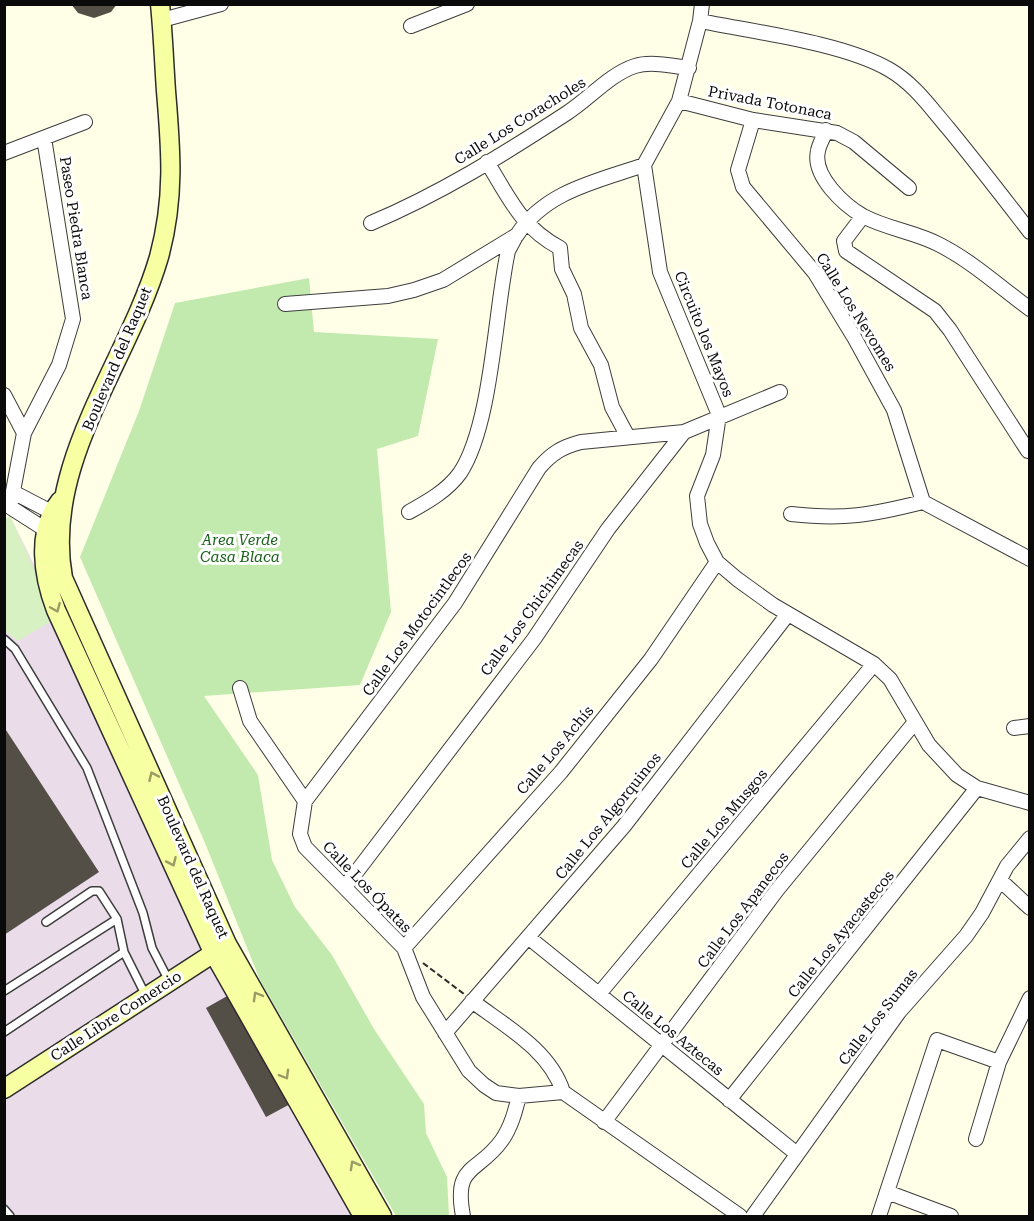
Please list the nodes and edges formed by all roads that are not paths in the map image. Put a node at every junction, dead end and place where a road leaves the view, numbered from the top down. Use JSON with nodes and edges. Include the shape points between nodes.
{"nodes":[{"id":1,"x":221,"y":4,"type":"edge"},
{"id":2,"x":467,"y":4,"type":"edge"},
{"id":3,"x":702,"y":4,"type":"edge"},
{"id":4,"x":161,"y":12,"type":"edge"},
{"id":5,"x":700,"y":21,"type":"junction"},
{"id":6,"x":411,"y":26,"type":"dead end"},
{"id":7,"x":689,"y":68,"type":"junction"},
{"id":8,"x":679,"y":101,"type":"junction"},
{"id":9,"x":753,"y":120,"type":"junction"},
{"id":10,"x":85,"y":122,"type":"dead end"},
{"id":11,"x":826,"y":130,"type":"junction"},
{"id":12,"x":44,"y":138,"type":"junction"},
{"id":13,"x":4,"y":153,"type":"edge"},
{"id":14,"x":487,"y":162,"type":"junction"},
{"id":15,"x":645,"y":165,"type":"junction"},
{"id":16,"x":909,"y":188,"type":"dead end"},
{"id":17,"x":863,"y":216,"type":"junction"},
{"id":18,"x":371,"y":223,"type":"dead end"},
{"id":19,"x":521,"y":229,"type":"junction"},
{"id":20,"x":1029,"y":232,"type":"edge"},
{"id":21,"x":285,"y":304,"type":"dead end"},
{"id":22,"x":1029,"y":309,"type":"edge"},
{"id":23,"x":780,"y":392,"type":"dead end"},
{"id":24,"x":4,"y":395,"type":"edge"},
{"id":25,"x":719,"y":415,"type":"junction"},
{"id":26,"x":684,"y":432,"type":"junction"},
{"id":27,"x":24,"y":433,"type":"junction"},
{"id":28,"x":628,"y":437,"type":"junction"},
{"id":29,"x":1028,"y":452,"type":"edge"},
{"id":30,"x":9,"y":493,"type":"edge"},
{"id":31,"x":923,"y":502,"type":"junction"},
{"id":32,"x":7,"y":508,"type":"edge"},
{"id":33,"x":409,"y":512,"type":"dead end"},
{"id":34,"x":791,"y":514,"type":"dead end"},
{"id":35,"x":57,"y":515,"type":"junction"},
{"id":36,"x":46,"y":530,"type":"junction"},
{"id":37,"x":1029,"y":559,"type":"edge"},
{"id":38,"x":717,"y":562,"type":"junction"},
{"id":39,"x":55,"y":580,"type":"junction"},
{"id":40,"x":788,"y":614,"type":"junction"},
{"id":41,"x":4,"y":639,"type":"edge"},
{"id":42,"x":874,"y":664,"type":"junction"},
{"id":43,"x":240,"y":688,"type":"dead end"},
{"id":44,"x":915,"y":722,"type":"junction"},
{"id":45,"x":1029,"y":726,"type":"edge"},
{"id":46,"x":1014,"y":728,"type":"dead end"},
{"id":47,"x":139,"y":745,"type":"junction"},
{"id":48,"x":123,"y":754,"type":"junction"},
{"id":49,"x":977,"y":788,"type":"junction"},
{"id":50,"x":305,"y":801,"type":"junction"},
{"id":51,"x":1029,"y":803,"type":"edge"},
{"id":52,"x":1029,"y":838,"type":"edge"},
{"id":53,"x":1000,"y":880,"type":"junction"},
{"id":54,"x":345,"y":887,"type":"junction"},
{"id":55,"x":1029,"y":908,"type":"edge"},
{"id":56,"x":117,"y":919,"type":"junction"},
{"id":57,"x":46,"y":922,"type":"dead end"},
{"id":58,"x":528,"y":938,"type":"junction"},
{"id":59,"x":220,"y":948,"type":"junction"},
{"id":60,"x":404,"y":948,"type":"junction"},
{"id":61,"x":124,"y":952,"type":"junction"},
{"id":62,"x":169,"y":981,"type":"junction"},
{"id":63,"x":4,"y":991,"type":"edge"},
{"id":64,"x":599,"y":994,"type":"junction"},
{"id":65,"x":146,"y":996,"type":"junction"},
{"id":66,"x":1029,"y":998,"type":"edge"},
{"id":67,"x":472,"y":1001,"type":"junction"},
{"id":68,"x":4,"y":1032,"type":"edge"},
{"id":69,"x":445,"y":1033,"type":"junction"},
{"id":70,"x":662,"y":1046,"type":"junction"},
{"id":71,"x":999,"y":1062,"type":"junction"},
{"id":72,"x":4,"y":1089,"type":"edge"},
{"id":73,"x":563,"y":1092,"type":"junction"},
{"id":74,"x":519,"y":1096,"type":"junction"},
{"id":75,"x":729,"y":1100,"type":"junction"},
{"id":76,"x":604,"y":1122,"type":"junction"},
{"id":77,"x":976,"y":1139,"type":"dead end"},
{"id":78,"x":796,"y":1155,"type":"junction"},
{"id":79,"x":887,"y":1192,"type":"junction"},
{"id":80,"x":4,"y":1209,"type":"edge"},
{"id":81,"x":10,"y":1216,"type":"edge"},
{"id":82,"x":363,"y":1216,"type":"edge"},
{"id":83,"x":382,"y":1216,"type":"edge"},
{"id":84,"x":463,"y":1216,"type":"edge"},
{"id":85,"x":740,"y":1216,"type":"edge"},
{"id":86,"x":753,"y":1216,"type":"edge"},
{"id":87,"x":879,"y":1216,"type":"edge"},
{"id":88,"x":951,"y":1216,"type":"edge"}],
"edges":[{"from":1,"to":4,"type":"street"},
{"from":2,"to":6,"type":"street"},
{"from":3,"to":5,"type":"street"},
{"from":4,"to":35,"type":"street","name":"Boulevard del Raquet","via":[[172,153],[168,219],[139,316],[104,387]]},
{"from":5,"to":7,"type":"street"},
{"from":5,"to":20,"type":"street","via":[[844,52],[889,69],[928,104]]},
{"from":7,"to":8,"type":"street"},
{"from":7,"to":14,"type":"street","name":"Calle Los Coracholes","via":[[646,64],[625,70],[577,107]]},
{"from":8,"to":9,"type":"street","name":"Privada Totonaca"},
{"from":8,"to":15,"type":"street"},
{"from":9,"to":11,"type":"street","name":"Privada Totonaca"},
{"from":9,"to":31,"type":"street","name":"Calle Los Nevomes","via":[[738,170],[743,188],[815,273],[854,337],[894,410]]},
{"from":10,"to":12,"type":"street"},
{"from":11,"to":16,"type":"street","name":"Privada Totonaca","via":[[854,142]]},
{"from":11,"to":17,"type":"street","via":[[817,152],[821,172],[838,195]]},
{"from":12,"to":13,"type":"street"},
{"from":12,"to":27,"type":"street","name":"Paseo Piedra Blanca","via":[[73,319],[59,365]]},
{"from":14,"to":18,"type":"street","name":"Calle Los Coracholes","via":[[416,204]]},
{"from":14,"to":19,"type":"street"},
{"from":15,"to":19,"type":"street","via":[[547,201]]},
{"from":15,"to":25,"type":"street","name":"Circuito los Mayos","via":[[660,272]]},
{"from":17,"to":22,"type":"street","via":[[941,245],[976,266]]},
{"from":17,"to":29,"type":"street","via":[[844,241],[846,251],[935,311]]},
{"from":19,"to":21,"type":"street","via":[[443,280],[414,290],[388,296]]},
{"from":19,"to":28,"type":"street","via":[[560,248],[562,269],[574,294],[581,327],[601,365],[612,408]]},
{"from":19,"to":33,"type":"street","via":[[508,250],[486,392],[466,462],[433,498]]},
{"from":23,"to":25,"type":"street","name":"Calle Los Chichimecas"},
{"from":24,"to":27,"type":"street"},
{"from":25,"to":26,"type":"street","name":"Calle Los Chichimecas"},
{"from":25,"to":38,"type":"street","name":"Circuito los Mayos","via":[[717,439],[700,485],[697,507]]},
{"from":26,"to":28,"type":"street","name":"Calle Los Motocintlecos"},
{"from":26,"to":54,"type":"street","name":"Calle Los Chichimecas","via":[[609,529],[534,639]]},
{"from":27,"to":30,"type":"street","name":"Paseo Piedra Blanca"},
{"from":28,"to":50,"type":"street","name":"Calle Los Motocintlecos","via":[[581,442],[550,454],[455,603]]},
{"from":30,"to":32,"type":"street","name":"Paseo Piedra Blanca"},
{"from":30,"to":35,"type":"street"},
{"from":31,"to":34,"type":"street","via":[[866,516],[825,518]]},
{"from":31,"to":37,"type":"street"},
{"from":32,"to":36,"type":"street"},
{"from":35,"to":36,"type":"street","name":"Boulevard del Raquet"},
{"from":35,"to":39,"type":"street","name":"Boulevard del Raquet","via":[[59,552]]},
{"from":36,"to":39,"type":"street","name":"Boulevard del Raquet"},
{"from":38,"to":40,"type":"street","name":"Circuito los Mayos","via":[[754,593]]},
{"from":38,"to":60,"type":"street","name":"Calle Los Achís","via":[[651,659],[561,772]]},
{"from":39,"to":47,"type":"street","name":"Boulevard del Raquet","via":[[74,606]]},
{"from":39,"to":48,"type":"street","name":"Boulevard del Raquet","one_way":true,"via":[[56,610]]},
{"from":40,"to":42,"type":"street","name":"Circuito los Mayos"},
{"from":40,"to":58,"type":"street","name":"Calle Los Algorquinos","via":[[624,826]]},
{"from":41,"to":62,"type":"lane","via":[[15,649],[87,768],[143,913],[152,948]]},
{"from":42,"to":44,"type":"street","name":"Circuito los Mayos","via":[[891,679]]},
{"from":42,"to":64,"type":"street","name":"Calle Los Musgos"},
{"from":43,"to":50,"type":"street","via":[[250,721]]},
{"from":44,"to":49,"type":"street","name":"Circuito los Mayos","via":[[942,760]]},
{"from":44,"to":70,"type":"street","name":"Calle Los Apanecos","via":[[777,890]]},
{"from":45,"to":46,"type":"street"},
{"from":47,"to":48,"type":"street"},
{"from":59,"to":47,"type":"street","name":"Boulevard del Raquet","one_way":true},
{"from":48,"to":59,"type":"street","name":"Boulevard del Raquet","one_way":true},
{"from":49,"to":51,"type":"street","name":"Circuito los Mayos"},
{"from":49,"to":75,"type":"street","name":"Calle Los Ayacastecos"},
{"from":50,"to":54,"type":"street","name":"Calle Los Ópatas","via":[[300,834],[305,847]]},
{"from":52,"to":53,"type":"street","name":"Calle Los Sumas","via":[[1006,866]]},
{"from":53,"to":55,"type":"street"},
{"from":53,"to":78,"type":"street","name":"Calle Los Sumas","via":[[975,924],[899,1012]]},
{"from":54,"to":60,"type":"street","name":"Calle Los Ópatas"},
{"from":56,"to":57,"type":"lane","via":[[97,890]]},
{"from":56,"to":61,"type":"lane"},
{"from":56,"to":63,"type":"lane"},
{"from":58,"to":64,"type":"street","name":"Calle Los Aztecas"},
{"from":58,"to":67,"type":"street","name":"Calle Los Algorquinos"},
{"from":59,"to":62,"type":"street","name":"Calle Libre Comercio"},
{"from":59,"to":82,"type":"street","name":"Boulevard del Raquet","one_way":true},
{"from":83,"to":59,"type":"street","name":"Boulevard del Raquet","one_way":true},
{"from":60,"to":69,"type":"street","name":"Calle Los Ópatas","via":[[423,997]]},
{"from":61,"to":65,"type":"lane"},
{"from":61,"to":68,"type":"lane"},
{"from":62,"to":65,"type":"street","name":"Calle Libre Comercio"},
{"from":64,"to":70,"type":"street","name":"Calle Los Aztecas"},
{"from":65,"to":72,"type":"street","name":"Calle Libre Comercio"},
{"from":66,"to":71,"type":"street"},
{"from":67,"to":69,"type":"street","name":"Calle Los Algorquinos"},
{"from":67,"to":73,"type":"street","via":[[540,1053],[555,1072]]},
{"from":69,"to":74,"type":"street","name":"Calle Los Ópatas","via":[[469,1071],[483,1085],[496,1093]]},
{"from":70,"to":75,"type":"street","name":"Calle Los Aztecas"},
{"from":70,"to":76,"type":"street","name":"Calle Los Apanecos"},
{"from":71,"to":77,"type":"street"},
{"from":71,"to":79,"type":"street","via":[[937,1040]]},
{"from":73,"to":74,"type":"street","name":"Calle Los Ópatas"},
{"from":73,"to":76,"type":"street"},
{"from":74,"to":84,"type":"street","via":[[502,1140],[465,1173],[460,1186]]},
{"from":75,"to":78,"type":"street","name":"Calle Los Aztecas"},
{"from":76,"to":85,"type":"street"},
{"from":78,"to":86,"type":"street","name":"Calle Los Sumas"},
{"from":79,"to":87,"type":"street"},
{"from":79,"to":88,"type":"street"},
{"from":80,"to":81,"type":"lane"}]}
